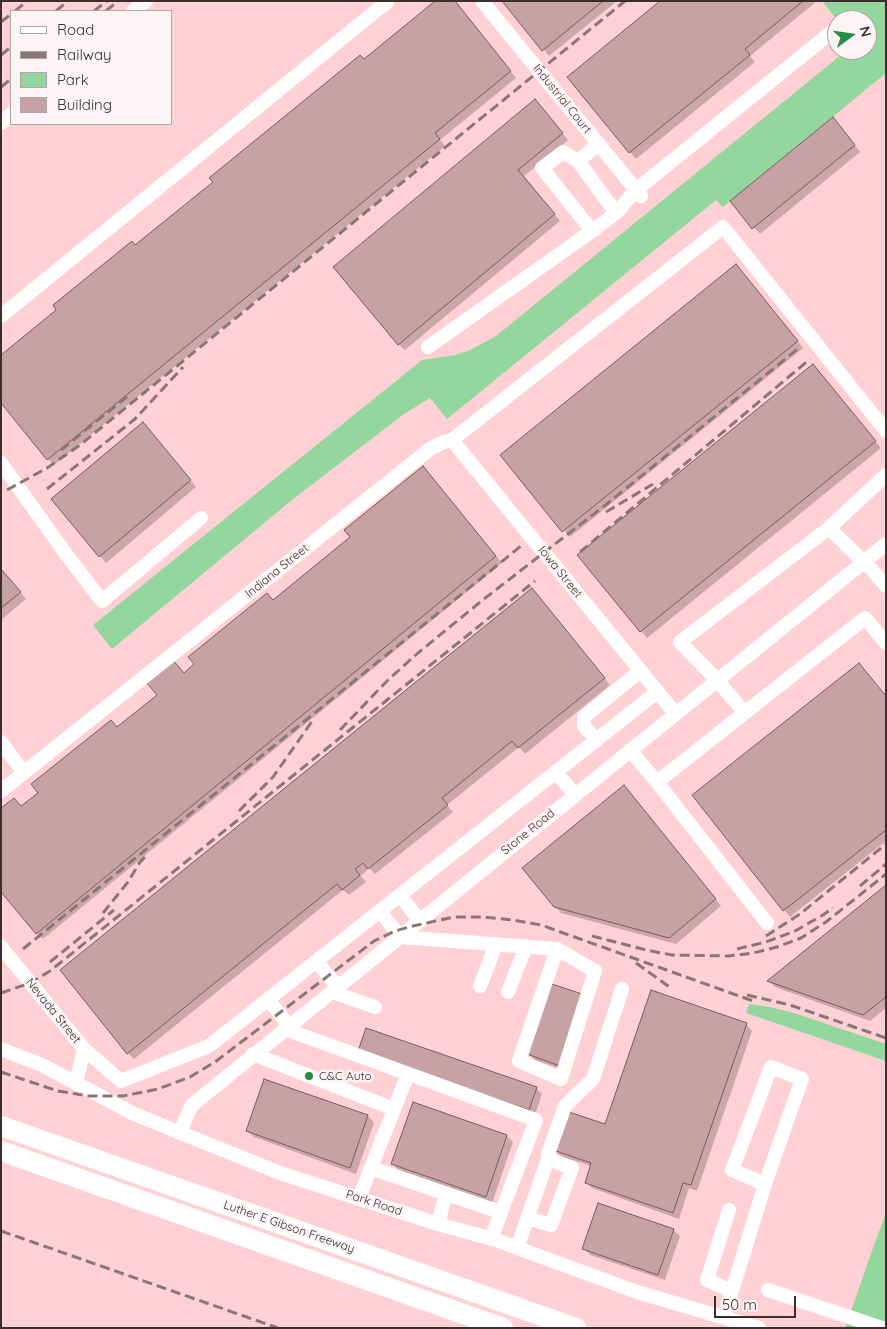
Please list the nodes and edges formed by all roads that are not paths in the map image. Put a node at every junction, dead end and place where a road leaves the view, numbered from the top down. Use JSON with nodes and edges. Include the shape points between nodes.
{"nodes":[{"id":1,"x":146,"y":1,"type":"edge"},
{"id":2,"x":388,"y":1,"type":"edge"},
{"id":3,"x":482,"y":1,"type":"edge"},
{"id":4,"x":134,"y":10,"type":"edge"},
{"id":5,"x":827,"y":35,"type":"edge"},
{"id":6,"x":599,"y":144,"type":"junction"},
{"id":7,"x":578,"y":161,"type":"junction"},
{"id":8,"x":639,"y":194,"type":"junction"},
{"id":9,"x":616,"y":213,"type":"junction"},
{"id":10,"x":592,"y":231,"type":"junction"},
{"id":11,"x":1,"y":316,"type":"edge"},
{"id":12,"x":428,"y":347,"type":"dead end"},
{"id":13,"x":886,"y":430,"type":"edge"},
{"id":14,"x":447,"y":442,"type":"junction"},
{"id":15,"x":1,"y":463,"type":"edge"},
{"id":16,"x":886,"y":475,"type":"edge"},
{"id":17,"x":201,"y":518,"type":"dead end"},
{"id":18,"x":829,"y":528,"type":"junction"},
{"id":19,"x":886,"y":544,"type":"edge"},
{"id":20,"x":863,"y":562,"type":"junction"},
{"id":21,"x":886,"y":586,"type":"edge"},
{"id":22,"x":886,"y":643,"type":"edge"},
{"id":23,"x":640,"y":671,"type":"junction"},
{"id":24,"x":717,"y":680,"type":"junction"},
{"id":25,"x":657,"y":692,"type":"junction"},
{"id":26,"x":744,"y":712,"type":"junction"},
{"id":27,"x":675,"y":713,"type":"junction"},
{"id":28,"x":596,"y":740,"type":"junction"},
{"id":29,"x":1,"y":742,"type":"edge"},
{"id":30,"x":630,"y":750,"type":"junction"},
{"id":31,"x":556,"y":772,"type":"junction"},
{"id":32,"x":24,"y":773,"type":"junction"},
{"id":33,"x":657,"y":782,"type":"junction"},
{"id":34,"x":1,"y":791,"type":"edge"},
{"id":35,"x":574,"y":794,"type":"junction"},
{"id":36,"x":400,"y":895,"type":"junction"},
{"id":37,"x":380,"y":911,"type":"junction"},
{"id":38,"x":419,"y":920,"type":"junction"},
{"id":39,"x":766,"y":924,"type":"dead end"},
{"id":40,"x":400,"y":938,"type":"junction"},
{"id":41,"x":496,"y":944,"type":"junction"},
{"id":42,"x":526,"y":946,"type":"junction"},
{"id":43,"x":1,"y":947,"type":"edge"},
{"id":44,"x":557,"y":949,"type":"junction"},
{"id":45,"x":316,"y":961,"type":"junction"},
{"id":46,"x":480,"y":986,"type":"dead end"},
{"id":47,"x":622,"y":989,"type":"dead end"},
{"id":48,"x":335,"y":990,"type":"junction"},
{"id":49,"x":508,"y":992,"type":"dead end"},
{"id":50,"x":268,"y":999,"type":"junction"},
{"id":51,"x":375,"y":1007,"type":"dead end"},
{"id":52,"x":287,"y":1028,"type":"junction"},
{"id":53,"x":1,"y":1048,"type":"edge"},
{"id":54,"x":84,"y":1049,"type":"junction"},
{"id":55,"x":253,"y":1054,"type":"junction"},
{"id":56,"x":408,"y":1074,"type":"junction"},
{"id":57,"x":76,"y":1083,"type":"junction"},
{"id":58,"x":394,"y":1109,"type":"junction"},
{"id":59,"x":1,"y":1126,"type":"edge"},
{"id":60,"x":179,"y":1134,"type":"junction"},
{"id":61,"x":1,"y":1151,"type":"edge"},
{"id":62,"x":548,"y":1159,"type":"junction"},
{"id":63,"x":371,"y":1168,"type":"junction"},
{"id":64,"x":765,"y":1184,"type":"junction"},
{"id":65,"x":446,"y":1194,"type":"junction"},
{"id":66,"x":359,"y":1198,"type":"junction"},
{"id":67,"x":729,"y":1210,"type":"dead end"},
{"id":68,"x":500,"y":1212,"type":"junction"},
{"id":69,"x":528,"y":1218,"type":"junction"},
{"id":70,"x":438,"y":1224,"type":"junction"},
{"id":71,"x":491,"y":1239,"type":"junction"},
{"id":72,"x":517,"y":1248,"type":"junction"},
{"id":73,"x":768,"y":1290,"type":"dead end"},
{"id":74,"x":732,"y":1291,"type":"junction"},
{"id":75,"x":724,"y":1317,"type":"junction"},
{"id":76,"x":503,"y":1328,"type":"edge"},
{"id":77,"x":576,"y":1328,"type":"edge"},
{"id":78,"x":760,"y":1328,"type":"edge"},
{"id":79,"x":882,"y":1328,"type":"edge"}],
"edges":[{"from":1,"to":4,"type":"street"},
{"from":2,"to":11,"type":"street"},
{"from":3,"to":6,"type":"street","name":"Industrial Court"},
{"from":5,"to":8,"type":"street"},
{"from":6,"to":7,"type":"street"},
{"from":6,"to":8,"type":"street","name":"Industrial Court"},
{"from":7,"to":9,"type":"street"},
{"from":7,"to":10,"type":"street","via":[[563,152],[542,168]]},
{"from":8,"to":9,"type":"street"},
{"from":9,"to":10,"type":"street"},
{"from":10,"to":12,"type":"street"},
{"from":13,"to":14,"type":"street","name":"Indiana Street","via":[[723,227]]},
{"from":14,"to":23,"type":"street","name":"Iowa Street"},
{"from":14,"to":32,"type":"street","name":"Indiana Street","via":[[430,449]]},
{"from":15,"to":17,"type":"street","via":[[102,601]]},
{"from":16,"to":18,"type":"street"},
{"from":18,"to":20,"type":"street"},
{"from":18,"to":24,"type":"street","via":[[680,642]]},
{"from":19,"to":20,"type":"street","name":"Stone Road"},
{"from":20,"to":21,"type":"street"},
{"from":20,"to":24,"type":"street","name":"Stone Road"},
{"from":22,"to":26,"type":"street","via":[[865,618]]},
{"from":23,"to":25,"type":"street","name":"Iowa Street"},
{"from":23,"to":28,"type":"street","via":[[584,717],[584,726]]},
{"from":24,"to":26,"type":"street"},
{"from":24,"to":27,"type":"street","name":"Stone Road"},
{"from":25,"to":27,"type":"street","name":"Iowa Street"},
{"from":25,"to":28,"type":"street"},
{"from":26,"to":33,"type":"street"},
{"from":27,"to":30,"type":"street","name":"Stone Road"},
{"from":28,"to":31,"type":"street"},
{"from":29,"to":32,"type":"street"},
{"from":30,"to":33,"type":"street"},
{"from":30,"to":35,"type":"street","name":"Stone Road"},
{"from":31,"to":35,"type":"street"},
{"from":31,"to":36,"type":"street"},
{"from":32,"to":34,"type":"street"},
{"from":33,"to":39,"type":"street"},
{"from":35,"to":38,"type":"street","name":"Stone Road"},
{"from":36,"to":37,"type":"street"},
{"from":36,"to":38,"type":"street"},
{"from":37,"to":40,"type":"street"},
{"from":37,"to":45,"type":"street"},
{"from":38,"to":40,"type":"street","name":"Stone Road"},
{"from":40,"to":41,"type":"street"},
{"from":40,"to":48,"type":"street","name":"Stone Road"},
{"from":41,"to":42,"type":"street"},
{"from":41,"to":46,"type":"street"},
{"from":42,"to":44,"type":"street"},
{"from":42,"to":49,"type":"street"},
{"from":43,"to":54,"type":"street","name":"Nevada Street"},
{"from":44,"to":44,"type":"street","via":[[595,971],[561,1079],[519,1062]]},
{"from":45,"to":48,"type":"street"},
{"from":45,"to":50,"type":"street"},
{"from":47,"to":62,"type":"street","via":[[593,1079],[565,1106]]},
{"from":48,"to":51,"type":"street"},
{"from":48,"to":52,"type":"street","name":"Stone Road"},
{"from":50,"to":52,"type":"street"},
{"from":50,"to":54,"type":"street","via":[[208,1046],[121,1081]]},
{"from":52,"to":55,"type":"street","name":"Stone Road"},
{"from":52,"to":56,"type":"street"},
{"from":53,"to":57,"type":"street","name":"Park Road"},
{"from":54,"to":57,"type":"street","name":"Nevada Street"},
{"from":55,"to":58,"type":"street"},
{"from":55,"to":60,"type":"street","name":"Stone Road","via":[[192,1105]]},
{"from":56,"to":58,"type":"street"},
{"from":56,"to":68,"type":"street","via":[[536,1120]]},
{"from":57,"to":60,"type":"street","name":"Park Road"},
{"from":58,"to":63,"type":"street"},
{"from":59,"to":77,"type":"highway","name":"Luther E Gibson Freeway"},
{"from":60,"to":66,"type":"street","name":"Park Road","via":[[280,1173]]},
{"from":61,"to":76,"type":"highway","name":"Luther E Gibson Freeway"},
{"from":62,"to":69,"type":"street"},
{"from":62,"to":69,"type":"street","via":[[572,1168],[551,1225]]},
{"from":63,"to":65,"type":"street"},
{"from":63,"to":66,"type":"street"},
{"from":64,"to":64,"type":"street","via":[[802,1079],[772,1067],[732,1170]]},
{"from":64,"to":74,"type":"street"},
{"from":65,"to":68,"type":"street"},
{"from":65,"to":70,"type":"street"},
{"from":66,"to":70,"type":"street","name":"Park Road"},
{"from":67,"to":74,"type":"street","via":[[708,1280]]},
{"from":68,"to":71,"type":"street"},
{"from":69,"to":72,"type":"street"},
{"from":70,"to":71,"type":"street","name":"Park Road"},
{"from":71,"to":72,"type":"street","name":"Park Road"},
{"from":72,"to":75,"type":"street","name":"Park Road","via":[[637,1292]]},
{"from":73,"to":79,"type":"street"},
{"from":74,"to":75,"type":"street"},
{"from":75,"to":78,"type":"street","name":"Park Road"}]}
